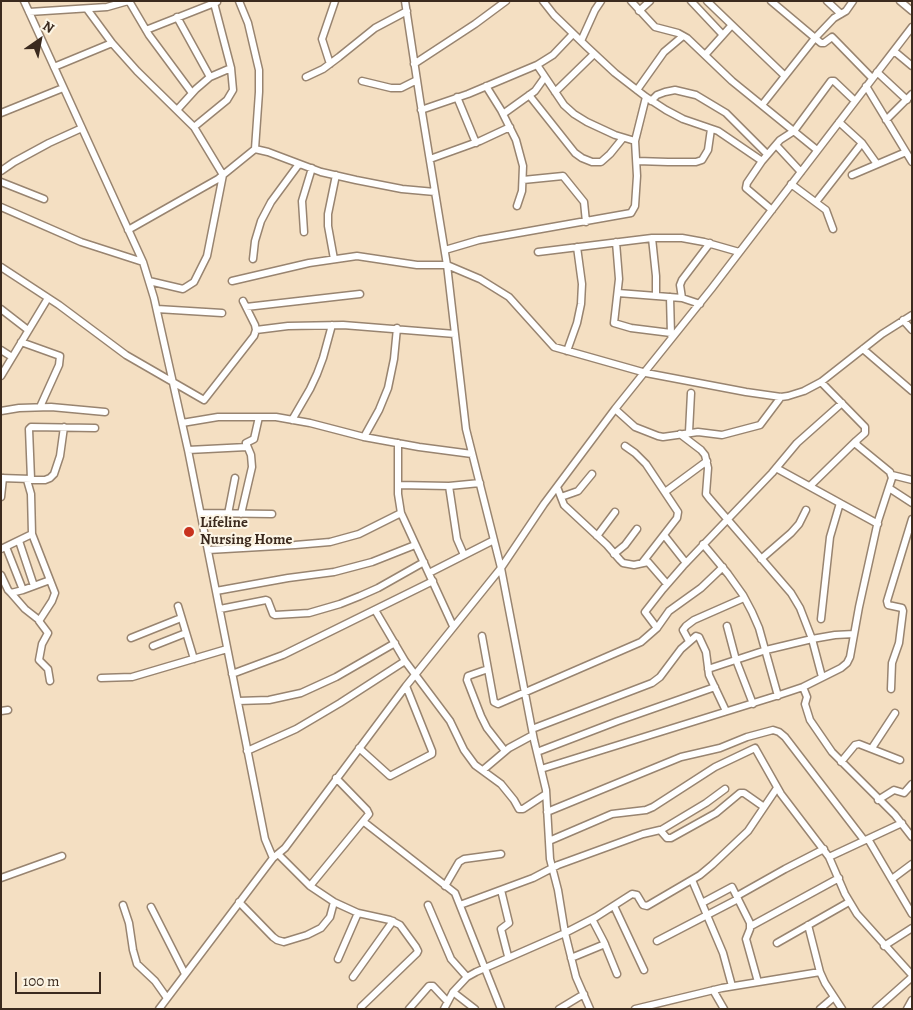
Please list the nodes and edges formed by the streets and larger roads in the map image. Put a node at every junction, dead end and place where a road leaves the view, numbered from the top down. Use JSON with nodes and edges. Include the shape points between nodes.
{"nodes":[{"id":1,"x":24,"y":1,"type":"edge"},
{"id":2,"x":129,"y":1,"type":"edge"},
{"id":3,"x":239,"y":1,"type":"edge"},
{"id":4,"x":335,"y":1,"type":"edge"},
{"id":5,"x":405,"y":1,"type":"edge"},
{"id":6,"x":506,"y":1,"type":"edge"},
{"id":7,"x":543,"y":1,"type":"edge"},
{"id":8,"x":601,"y":1,"type":"edge"},
{"id":9,"x":631,"y":1,"type":"edge"},
{"id":10,"x":650,"y":1,"type":"edge"},
{"id":11,"x":691,"y":1,"type":"edge"},
{"id":12,"x":707,"y":1,"type":"edge"},
{"id":13,"x":771,"y":1,"type":"edge"},
{"id":14,"x":827,"y":1,"type":"edge"},
{"id":15,"x":853,"y":1,"type":"edge"},
{"id":16,"x":900,"y":1,"type":"edge"},
{"id":17,"x":216,"y":2,"type":"edge"},
{"id":18,"x":87,"y":9,"type":"junction"},
{"id":19,"x":639,"y":11,"type":"junction"},
{"id":20,"x":912,"y":11,"type":"edge"},
{"id":21,"x":29,"y":12,"type":"junction"},
{"id":22,"x":407,"y":12,"type":"junction"},
{"id":23,"x":841,"y":14,"type":"junction"},
{"id":24,"x":177,"y":17,"type":"junction"},
{"id":25,"x":731,"y":26,"type":"junction"},
{"id":26,"x":912,"y":28,"type":"edge"},
{"id":27,"x":146,"y":30,"type":"junction"},
{"id":28,"x":573,"y":34,"type":"junction"},
{"id":29,"x":723,"y":35,"type":"junction"},
{"id":30,"x":683,"y":36,"type":"junction"},
{"id":31,"x":815,"y":38,"type":"junction"},
{"id":32,"x":581,"y":41,"type":"junction"},
{"id":33,"x":112,"y":43,"type":"junction"},
{"id":34,"x":894,"y":51,"type":"junction"},
{"id":35,"x":594,"y":54,"type":"junction"},
{"id":36,"x":706,"y":55,"type":"junction"},
{"id":37,"x":330,"y":64,"type":"junction"},
{"id":38,"x":414,"y":64,"type":"junction"},
{"id":39,"x":537,"y":65,"type":"junction"},
{"id":40,"x":912,"y":66,"type":"edge"},
{"id":41,"x":54,"y":67,"type":"junction"},
{"id":42,"x":231,"y":68,"type":"junction"},
{"id":43,"x":874,"y":75,"type":"junction"},
{"id":44,"x":785,"y":76,"type":"junction"},
{"id":45,"x":210,"y":77,"type":"junction"},
{"id":46,"x":546,"y":77,"type":"junction"},
{"id":47,"x":306,"y":78,"type":"dead end"},
{"id":48,"x":417,"y":80,"type":"junction"},
{"id":49,"x":362,"y":81,"type":"dead end"},
{"id":50,"x":486,"y":86,"type":"junction"},
{"id":51,"x":866,"y":86,"type":"junction"},
{"id":52,"x":63,"y":88,"type":"junction"},
{"id":53,"x":637,"y":90,"type":"junction"},
{"id":54,"x":554,"y":92,"type":"junction"},
{"id":55,"x":192,"y":93,"type":"junction"},
{"id":56,"x":529,"y":95,"type":"junction"},
{"id":57,"x":457,"y":97,"type":"junction"},
{"id":58,"x":909,"y":97,"type":"edge"},
{"id":59,"x":649,"y":99,"type":"junction"},
{"id":60,"x":855,"y":101,"type":"junction"},
{"id":61,"x":762,"y":105,"type":"junction"},
{"id":62,"x":178,"y":110,"type":"junction"},
{"id":63,"x":421,"y":110,"type":"junction"},
{"id":64,"x":1,"y":113,"type":"edge"},
{"id":65,"x":503,"y":114,"type":"junction"},
{"id":66,"x":886,"y":120,"type":"junction"},
{"id":67,"x":839,"y":122,"type":"junction"},
{"id":68,"x":194,"y":127,"type":"junction"},
{"id":69,"x":510,"y":127,"type":"junction"},
{"id":70,"x":82,"y":128,"type":"junction"},
{"id":71,"x":711,"y":129,"type":"junction"},
{"id":72,"x":794,"y":131,"type":"junction"},
{"id":73,"x":623,"y":138,"type":"junction"},
{"id":74,"x":635,"y":141,"type":"junction"},
{"id":75,"x":476,"y":142,"type":"junction"},
{"id":76,"x":862,"y":143,"type":"junction"},
{"id":77,"x":776,"y":145,"type":"junction"},
{"id":78,"x":255,"y":149,"type":"junction"},
{"id":79,"x":818,"y":150,"type":"junction"},
{"id":80,"x":906,"y":152,"type":"junction"},
{"id":81,"x":768,"y":154,"type":"junction"},
{"id":82,"x":430,"y":159,"type":"junction"},
{"id":83,"x":637,"y":161,"type":"junction"},
{"id":84,"x":762,"y":161,"type":"junction"},
{"id":85,"x":912,"y":162,"type":"edge"},
{"id":86,"x":299,"y":164,"type":"junction"},
{"id":87,"x":877,"y":164,"type":"junction"},
{"id":88,"x":312,"y":168,"type":"junction"},
{"id":89,"x":1,"y":171,"type":"edge"},
{"id":90,"x":801,"y":172,"type":"junction"},
{"id":91,"x":223,"y":175,"type":"junction"},
{"id":92,"x":336,"y":175,"type":"junction"},
{"id":93,"x":852,"y":175,"type":"dead end"},
{"id":94,"x":523,"y":180,"type":"junction"},
{"id":95,"x":1,"y":182,"type":"edge"},
{"id":96,"x":791,"y":184,"type":"junction"},
{"id":97,"x":435,"y":192,"type":"junction"},
{"id":98,"x":44,"y":199,"type":"dead end"},
{"id":99,"x":816,"y":202,"type":"junction"},
{"id":100,"x":1,"y":206,"type":"edge"},
{"id":101,"x":517,"y":206,"type":"dead end"},
{"id":102,"x":772,"y":210,"type":"junction"},
{"id":103,"x":586,"y":222,"type":"junction"},
{"id":104,"x":833,"y":229,"type":"dead end"},
{"id":105,"x":128,"y":230,"type":"junction"},
{"id":106,"x":304,"y":232,"type":"dead end"},
{"id":107,"x":652,"y":238,"type":"junction"},
{"id":108,"x":616,"y":242,"type":"junction"},
{"id":109,"x":710,"y":243,"type":"junction"},
{"id":110,"x":577,"y":247,"type":"junction"},
{"id":111,"x":445,"y":250,"type":"junction"},
{"id":112,"x":538,"y":252,"type":"dead end"},
{"id":113,"x":739,"y":252,"type":"junction"},
{"id":114,"x":252,"y":259,"type":"dead end"},
{"id":115,"x":334,"y":259,"type":"junction"},
{"id":116,"x":143,"y":262,"type":"junction"},
{"id":117,"x":448,"y":265,"type":"junction"},
{"id":118,"x":1,"y":267,"type":"edge"},
{"id":119,"x":232,"y":281,"type":"dead end"},
{"id":120,"x":149,"y":282,"type":"junction"},
{"id":121,"x":618,"y":293,"type":"junction"},
{"id":122,"x":360,"y":294,"type":"dead end"},
{"id":123,"x":656,"y":296,"type":"junction"},
{"id":124,"x":670,"y":297,"type":"junction"},
{"id":125,"x":48,"y":298,"type":"junction"},
{"id":126,"x":682,"y":298,"type":"junction"},
{"id":127,"x":700,"y":304,"type":"junction"},
{"id":128,"x":1,"y":309,"type":"edge"},
{"id":129,"x":157,"y":309,"type":"junction"},
{"id":130,"x":222,"y":313,"type":"dead end"},
{"id":131,"x":912,"y":315,"type":"edge"},
{"id":132,"x":903,"y":320,"type":"junction"},
{"id":133,"x":332,"y":325,"type":"junction"},
{"id":134,"x":397,"y":328,"type":"junction"},
{"id":135,"x":28,"y":330,"type":"junction"},
{"id":136,"x":256,"y":330,"type":"junction"},
{"id":137,"x":912,"y":330,"type":"edge"},
{"id":138,"x":455,"y":334,"type":"junction"},
{"id":139,"x":672,"y":336,"type":"junction"},
{"id":140,"x":21,"y":342,"type":"junction"},
{"id":141,"x":863,"y":349,"type":"junction"},
{"id":142,"x":1,"y":350,"type":"edge"},
{"id":143,"x":567,"y":351,"type":"junction"},
{"id":144,"x":12,"y":357,"type":"junction"},
{"id":145,"x":646,"y":373,"type":"junction"},
{"id":146,"x":1,"y":376,"type":"edge"},
{"id":147,"x":821,"y":382,"type":"junction"},
{"id":148,"x":173,"y":384,"type":"junction"},
{"id":149,"x":912,"y":391,"type":"edge"},
{"id":150,"x":691,"y":393,"type":"dead end"},
{"id":151,"x":781,"y":396,"type":"junction"},
{"id":152,"x":842,"y":403,"type":"junction"},
{"id":153,"x":40,"y":408,"type":"junction"},
{"id":154,"x":616,"y":408,"type":"junction"},
{"id":155,"x":1,"y":411,"type":"edge"},
{"id":156,"x":105,"y":412,"type":"dead end"},
{"id":157,"x":259,"y":417,"type":"junction"},
{"id":158,"x":292,"y":420,"type":"junction"},
{"id":159,"x":182,"y":422,"type":"junction"},
{"id":160,"x":64,"y":427,"type":"junction"},
{"id":161,"x":95,"y":428,"type":"dead end"},
{"id":162,"x":689,"y":432,"type":"junction"},
{"id":163,"x":680,"y":434,"type":"junction"},
{"id":164,"x":364,"y":437,"type":"junction"},
{"id":165,"x":856,"y":441,"type":"junction"},
{"id":166,"x":398,"y":444,"type":"junction"},
{"id":167,"x":625,"y":446,"type":"dead end"},
{"id":168,"x":247,"y":447,"type":"junction"},
{"id":169,"x":188,"y":450,"type":"junction"},
{"id":170,"x":472,"y":454,"type":"junction"},
{"id":171,"x":707,"y":461,"type":"junction"},
{"id":172,"x":776,"y":468,"type":"junction"},
{"id":173,"x":592,"y":474,"type":"dead end"},
{"id":174,"x":892,"y":474,"type":"junction"},
{"id":175,"x":2,"y":478,"type":"edge"},
{"id":176,"x":235,"y":478,"type":"dead end"},
{"id":177,"x":29,"y":480,"type":"junction"},
{"id":178,"x":912,"y":480,"type":"edge"},
{"id":179,"x":480,"y":483,"type":"junction"},
{"id":180,"x":398,"y":485,"type":"junction"},
{"id":181,"x":449,"y":486,"type":"junction"},
{"id":182,"x":810,"y":486,"type":"junction"},
{"id":183,"x":557,"y":487,"type":"junction"},
{"id":184,"x":889,"y":488,"type":"junction"},
{"id":185,"x":665,"y":492,"type":"junction"},
{"id":186,"x":1,"y":497,"type":"edge"},
{"id":187,"x":561,"y":497,"type":"junction"},
{"id":188,"x":840,"y":503,"type":"junction"},
{"id":189,"x":912,"y":503,"type":"edge"},
{"id":190,"x":806,"y":510,"type":"dead end"},
{"id":191,"x":615,"y":512,"type":"dead end"},
{"id":192,"x":200,"y":513,"type":"junction"},
{"id":193,"x":401,"y":513,"type":"junction"},
{"id":194,"x":228,"y":514,"type":"junction"},
{"id":195,"x":241,"y":514,"type":"junction"},
{"id":196,"x":272,"y":514,"type":"dead end"},
{"id":197,"x":727,"y":519,"type":"junction"},
{"id":198,"x":912,"y":520,"type":"edge"},
{"id":199,"x":878,"y":524,"type":"junction"},
{"id":200,"x":637,"y":529,"type":"dead end"},
{"id":201,"x":32,"y":534,"type":"junction"},
{"id":202,"x":597,"y":536,"type":"junction"},
{"id":203,"x":664,"y":536,"type":"junction"},
{"id":204,"x":494,"y":540,"type":"junction"},
{"id":205,"x":19,"y":541,"type":"junction"},
{"id":206,"x":703,"y":544,"type":"junction"},
{"id":207,"x":416,"y":545,"type":"junction"},
{"id":208,"x":4,"y":548,"type":"edge"},
{"id":209,"x":208,"y":550,"type":"junction"},
{"id":210,"x":614,"y":554,"type":"junction"},
{"id":211,"x":464,"y":555,"type":"junction"},
{"id":212,"x":761,"y":559,"type":"junction"},
{"id":213,"x":424,"y":562,"type":"junction"},
{"id":214,"x":642,"y":563,"type":"junction"},
{"id":215,"x":686,"y":563,"type":"junction"},
{"id":216,"x":723,"y":567,"type":"junction"},
{"id":217,"x":501,"y":568,"type":"junction"},
{"id":218,"x":429,"y":574,"type":"junction"},
{"id":219,"x":1,"y":575,"type":"edge"},
{"id":220,"x":50,"y":580,"type":"junction"},
{"id":221,"x":433,"y":581,"type":"junction"},
{"id":222,"x":667,"y":584,"type":"junction"},
{"id":223,"x":34,"y":586,"type":"junction"},
{"id":224,"x":24,"y":590,"type":"junction"},
{"id":225,"x":216,"y":591,"type":"junction"},
{"id":226,"x":11,"y":593,"type":"junction"},
{"id":227,"x":744,"y":598,"type":"junction"},
{"id":228,"x":178,"y":606,"type":"dead end"},
{"id":229,"x":220,"y":609,"type":"junction"},
{"id":230,"x":375,"y":610,"type":"junction"},
{"id":231,"x":182,"y":618,"type":"junction"},
{"id":232,"x":820,"y":619,"type":"dead end"},
{"id":233,"x":39,"y":620,"type":"junction"},
{"id":234,"x":453,"y":626,"type":"junction"},
{"id":235,"x":727,"y":626,"type":"dead end"},
{"id":236,"x":657,"y":628,"type":"junction"},
{"id":237,"x":186,"y":633,"type":"junction"},
{"id":238,"x":854,"y":634,"type":"junction"},
{"id":239,"x":482,"y":636,"type":"dead end"},
{"id":240,"x":131,"y":638,"type":"dead end"},
{"id":241,"x":812,"y":639,"type":"junction"},
{"id":242,"x":689,"y":640,"type":"junction"},
{"id":243,"x":394,"y":644,"type":"junction"},
{"id":244,"x":153,"y":646,"type":"dead end"},
{"id":245,"x":227,"y":649,"type":"junction"},
{"id":246,"x":766,"y":650,"type":"junction"},
{"id":247,"x":194,"y":660,"type":"junction"},
{"id":248,"x":404,"y":660,"type":"junction"},
{"id":249,"x":736,"y":660,"type":"junction"},
{"id":250,"x":488,"y":669,"type":"junction"},
{"id":251,"x":708,"y":669,"type":"junction"},
{"id":252,"x":232,"y":674,"type":"junction"},
{"id":253,"x":415,"y":675,"type":"junction"},
{"id":254,"x":822,"y":677,"type":"junction"},
{"id":255,"x":101,"y":678,"type":"dead end"},
{"id":256,"x":50,"y":681,"type":"dead end"},
{"id":257,"x":406,"y":686,"type":"junction"},
{"id":258,"x":715,"y":687,"type":"junction"},
{"id":259,"x":803,"y":687,"type":"junction"},
{"id":260,"x":891,"y":689,"type":"dead end"},
{"id":261,"x":526,"y":692,"type":"junction"},
{"id":262,"x":778,"y":696,"type":"junction"},
{"id":263,"x":238,"y":701,"type":"junction"},
{"id":264,"x":753,"y":704,"type":"junction"},
{"id":265,"x":726,"y":711,"type":"junction"},
{"id":266,"x":895,"y":713,"type":"dead end"},
{"id":267,"x":533,"y":732,"type":"junction"},
{"id":268,"x":359,"y":748,"type":"junction"},
{"id":269,"x":872,"y":748,"type":"junction"},
{"id":270,"x":248,"y":751,"type":"junction"},
{"id":271,"x":505,"y":751,"type":"junction"},
{"id":272,"x":537,"y":752,"type":"junction"},
{"id":273,"x":900,"y":760,"type":"dead end"},
{"id":274,"x":841,"y":762,"type":"junction"},
{"id":275,"x":541,"y":769,"type":"junction"},
{"id":276,"x":483,"y":770,"type":"junction"},
{"id":277,"x":336,"y":778,"type":"junction"},
{"id":278,"x":912,"y":784,"type":"edge"},
{"id":279,"x":777,"y":788,"type":"junction"},
{"id":280,"x":725,"y":790,"type":"dead end"},
{"id":281,"x":546,"y":794,"type":"junction"},
{"id":282,"x":878,"y":800,"type":"junction"},
{"id":283,"x":764,"y":807,"type":"junction"},
{"id":284,"x":548,"y":812,"type":"junction"},
{"id":285,"x":364,"y":822,"type":"junction"},
{"id":286,"x":902,"y":823,"type":"junction"},
{"id":287,"x":662,"y":830,"type":"junction"},
{"id":288,"x":912,"y":836,"type":"edge"},
{"id":289,"x":866,"y":840,"type":"junction"},
{"id":290,"x":549,"y":841,"type":"junction"},
{"id":291,"x":824,"y":849,"type":"junction"},
{"id":292,"x":501,"y":854,"type":"dead end"},
{"id":293,"x":62,"y":856,"type":"dead end"},
{"id":294,"x":275,"y":856,"type":"junction"},
{"id":295,"x":830,"y":857,"type":"junction"},
{"id":296,"x":912,"y":864,"type":"edge"},
{"id":297,"x":552,"y":868,"type":"junction"},
{"id":298,"x":1,"y":878,"type":"edge"},
{"id":299,"x":839,"y":878,"type":"junction"},
{"id":300,"x":892,"y":879,"type":"junction"},
{"id":301,"x":692,"y":880,"type":"junction"},
{"id":302,"x":310,"y":886,"type":"junction"},
{"id":303,"x":445,"y":886,"type":"junction"},
{"id":304,"x":501,"y":890,"type":"junction"},
{"id":305,"x":737,"y":897,"type":"junction"},
{"id":306,"x":239,"y":902,"type":"junction"},
{"id":307,"x":334,"y":902,"type":"junction"},
{"id":308,"x":849,"y":902,"type":"junction"},
{"id":309,"x":702,"y":903,"type":"junction"},
{"id":310,"x":123,"y":905,"type":"dead end"},
{"id":311,"x":428,"y":905,"type":"dead end"},
{"id":312,"x":460,"y":905,"type":"junction"},
{"id":313,"x":614,"y":906,"type":"junction"},
{"id":314,"x":151,"y":907,"type":"dead end"},
{"id":315,"x":358,"y":913,"type":"junction"},
{"id":316,"x":912,"y":914,"type":"edge"},
{"id":317,"x":708,"y":916,"type":"junction"},
{"id":318,"x":592,"y":919,"type":"junction"},
{"id":319,"x":392,"y":921,"type":"junction"},
{"id":320,"x":808,"y":925,"type":"junction"},
{"id":321,"x":751,"y":926,"type":"junction"},
{"id":322,"x":912,"y":928,"type":"edge"},
{"id":323,"x":565,"y":933,"type":"junction"},
{"id":324,"x":657,"y":941,"type":"dead end"},
{"id":325,"x":777,"y":943,"type":"dead end"},
{"id":326,"x":605,"y":944,"type":"junction"},
{"id":327,"x":884,"y":946,"type":"junction"},
{"id":328,"x":508,"y":956,"type":"junction"},
{"id":329,"x":570,"y":958,"type":"junction"},
{"id":330,"x":338,"y":959,"type":"dead end"},
{"id":331,"x":483,"y":968,"type":"junction"},
{"id":332,"x":644,"y":970,"type":"dead end"},
{"id":333,"x":820,"y":972,"type":"junction"},
{"id":334,"x":185,"y":974,"type":"junction"},
{"id":335,"x":617,"y":974,"type":"dead end"},
{"id":336,"x":912,"y":976,"type":"edge"},
{"id":337,"x":353,"y":977,"type":"dead end"},
{"id":338,"x":468,"y":977,"type":"junction"},
{"id":339,"x":758,"y":982,"type":"junction"},
{"id":340,"x":732,"y":986,"type":"junction"},
{"id":341,"x":713,"y":990,"type":"junction"},
{"id":342,"x":453,"y":992,"type":"junction"},
{"id":343,"x":584,"y":994,"type":"junction"},
{"id":344,"x":834,"y":997,"type":"junction"},
{"id":345,"x":167,"y":998,"type":"junction"},
{"id":346,"x":912,"y":1000,"type":"edge"},
{"id":347,"x":447,"y":1001,"type":"junction"},
{"id":348,"x":657,"y":1006,"type":"edge"},
{"id":349,"x":361,"y":1007,"type":"dead end"},
{"id":350,"x":160,"y":1008,"type":"edge"},
{"id":351,"x":409,"y":1009,"type":"edge"},
{"id":352,"x":444,"y":1009,"type":"edge"},
{"id":353,"x":475,"y":1009,"type":"edge"},
{"id":354,"x":501,"y":1009,"type":"edge"},
{"id":355,"x":559,"y":1009,"type":"edge"},
{"id":356,"x":590,"y":1009,"type":"edge"},
{"id":357,"x":635,"y":1009,"type":"edge"},
{"id":358,"x":724,"y":1009,"type":"edge"},
{"id":359,"x":820,"y":1009,"type":"edge"},
{"id":360,"x":842,"y":1009,"type":"edge"},
{"id":361,"x":876,"y":1009,"type":"edge"},
{"id":362,"x":907,"y":1009,"type":"edge"}],
"edges":[{"from":1,"to":21,"type":"street"},
{"from":2,"to":18,"type":"street"},
{"from":2,"to":27,"type":"street"},
{"from":3,"to":78,"type":"street","via":[[248,23],[259,70]]},
{"from":4,"to":37,"type":"street","via":[[322,39]]},
{"from":5,"to":22,"type":"street"},
{"from":6,"to":38,"type":"street"},
{"from":7,"to":28,"type":"street"},
{"from":8,"to":32,"type":"street"},
{"from":9,"to":19,"type":"street"},
{"from":10,"to":19,"type":"street"},
{"from":11,"to":29,"type":"street"},
{"from":12,"to":25,"type":"street"},
{"from":13,"to":31,"type":"street"},
{"from":14,"to":23,"type":"street"},
{"from":15,"to":23,"type":"street"},
{"from":16,"to":20,"type":"street"},
{"from":17,"to":24,"type":"street"},
{"from":17,"to":42,"type":"street"},
{"from":18,"to":21,"type":"street"},
{"from":18,"to":33,"type":"street"},
{"from":19,"to":30,"type":"street","via":[[655,27]]},
{"from":21,"to":41,"type":"street"},
{"from":22,"to":37,"type":"street","via":[[375,28]]},
{"from":22,"to":38,"type":"street"},
{"from":23,"to":31,"type":"street"},
{"from":24,"to":27,"type":"street"},
{"from":24,"to":45,"type":"street"},
{"from":25,"to":29,"type":"street"},
{"from":25,"to":44,"type":"street"},
{"from":26,"to":34,"type":"street"},
{"from":27,"to":55,"type":"street"},
{"from":28,"to":32,"type":"street"},
{"from":28,"to":39,"type":"street","via":[[553,55]]},
{"from":29,"to":36,"type":"street"},
{"from":30,"to":36,"type":"street"},
{"from":30,"to":53,"type":"street","via":[[664,52]]},
{"from":31,"to":43,"type":"street","via":[[822,43],[834,39]]},
{"from":31,"to":44,"type":"street"},
{"from":32,"to":35,"type":"street"},
{"from":33,"to":41,"type":"street"},
{"from":33,"to":62,"type":"street"},
{"from":34,"to":40,"type":"street"},
{"from":34,"to":43,"type":"street"},
{"from":35,"to":53,"type":"street"},
{"from":35,"to":54,"type":"street"},
{"from":36,"to":61,"type":"street"},
{"from":37,"to":47,"type":"street"},
{"from":38,"to":48,"type":"street"},
{"from":39,"to":46,"type":"street"},
{"from":39,"to":50,"type":"street"},
{"from":41,"to":52,"type":"street"},
{"from":42,"to":45,"type":"street"},
{"from":42,"to":68,"type":"street","via":[[232,95]]},
{"from":43,"to":51,"type":"street"},
{"from":43,"to":58,"type":"street"},
{"from":44,"to":61,"type":"street"},
{"from":45,"to":55,"type":"street"},
{"from":46,"to":54,"type":"street"},
{"from":46,"to":56,"type":"street"},
{"from":48,"to":49,"type":"street","via":[[400,88]]},
{"from":48,"to":63,"type":"street"},
{"from":50,"to":57,"type":"street"},
{"from":50,"to":65,"type":"street"},
{"from":51,"to":60,"type":"street"},
{"from":51,"to":66,"type":"street"},
{"from":52,"to":64,"type":"street"},
{"from":52,"to":70,"type":"street"},
{"from":53,"to":59,"type":"street"},
{"from":54,"to":73,"type":"street","via":[[580,118]]},
{"from":55,"to":62,"type":"street"},
{"from":56,"to":65,"type":"street"},
{"from":56,"to":73,"type":"street","via":[[575,153],[587,160],[601,162]]},
{"from":57,"to":63,"type":"street"},
{"from":57,"to":75,"type":"street"},
{"from":58,"to":66,"type":"street"},
{"from":59,"to":71,"type":"street","via":[[683,119]]},
{"from":59,"to":74,"type":"street"},
{"from":59,"to":81,"type":"street","via":[[675,90],[696,95],[726,113]]},
{"from":60,"to":67,"type":"street"},
{"from":60,"to":72,"type":"street","via":[[832,81]]},
{"from":61,"to":72,"type":"street"},
{"from":62,"to":68,"type":"street"},
{"from":63,"to":82,"type":"street"},
{"from":65,"to":69,"type":"street"},
{"from":66,"to":80,"type":"street"},
{"from":67,"to":76,"type":"street"},
{"from":67,"to":79,"type":"street"},
{"from":68,"to":91,"type":"street"},
{"from":69,"to":75,"type":"street"},
{"from":69,"to":94,"type":"street","via":[[523,166]]},
{"from":70,"to":89,"type":"street","via":[[48,143]]},
{"from":70,"to":105,"type":"street"},
{"from":71,"to":83,"type":"street","via":[[708,150],[702,160]]},
{"from":71,"to":84,"type":"street"},
{"from":72,"to":77,"type":"street"},
{"from":72,"to":79,"type":"street"},
{"from":73,"to":74,"type":"street"},
{"from":74,"to":83,"type":"street"},
{"from":75,"to":82,"type":"street"},
{"from":76,"to":87,"type":"street"},
{"from":76,"to":99,"type":"street"},
{"from":77,"to":81,"type":"street"},
{"from":77,"to":90,"type":"street"},
{"from":78,"to":86,"type":"street"},
{"from":78,"to":91,"type":"street"},
{"from":79,"to":90,"type":"street"},
{"from":80,"to":85,"type":"street"},
{"from":80,"to":87,"type":"street"},
{"from":81,"to":84,"type":"street"},
{"from":82,"to":97,"type":"street"},
{"from":83,"to":103,"type":"street","via":[[633,212]]},
{"from":84,"to":102,"type":"street","via":[[746,188]]},
{"from":86,"to":88,"type":"street"},
{"from":86,"to":114,"type":"street","via":[[261,221]]},
{"from":87,"to":93,"type":"street"},
{"from":88,"to":92,"type":"street"},
{"from":88,"to":106,"type":"street","via":[[302,201]]},
{"from":90,"to":96,"type":"street"},
{"from":91,"to":105,"type":"street"},
{"from":91,"to":120,"type":"street","via":[[207,256],[194,282],[183,289]]},
{"from":92,"to":97,"type":"street","via":[[402,189]]},
{"from":92,"to":115,"type":"street","via":[[328,214]]},
{"from":94,"to":101,"type":"street"},
{"from":94,"to":103,"type":"street","via":[[563,176],[584,202]]},
{"from":95,"to":98,"type":"street"},
{"from":96,"to":99,"type":"street"},
{"from":96,"to":102,"type":"street"},
{"from":97,"to":111,"type":"street"},
{"from":99,"to":104,"type":"street","via":[[828,212]]},
{"from":100,"to":116,"type":"street","via":[[81,242]]},
{"from":102,"to":113,"type":"street"},
{"from":103,"to":111,"type":"street","via":[[479,240]]},
{"from":105,"to":116,"type":"street"},
{"from":107,"to":108,"type":"street"},
{"from":107,"to":109,"type":"street","via":[[682,238]]},
{"from":107,"to":123,"type":"street"},
{"from":108,"to":110,"type":"street"},
{"from":108,"to":121,"type":"street","via":[[620,279]]},
{"from":109,"to":113,"type":"street"},
{"from":109,"to":126,"type":"street","via":[[682,280]]},
{"from":110,"to":112,"type":"street"},
{"from":110,"to":143,"type":"street","via":[[581,304]]},
{"from":111,"to":117,"type":"street"},
{"from":113,"to":127,"type":"street"},
{"from":115,"to":117,"type":"street","via":[[358,256],[417,265]]},
{"from":115,"to":119,"type":"street"},
{"from":116,"to":120,"type":"street"},
{"from":117,"to":138,"type":"street"},
{"from":117,"to":143,"type":"street","via":[[509,297],[554,347]]},
{"from":118,"to":125,"type":"street"},
{"from":120,"to":129,"type":"street"},
{"from":121,"to":123,"type":"street"},
{"from":121,"to":139,"type":"street","via":[[615,324]]},
{"from":122,"to":136,"type":"street","via":[[244,304]]},
{"from":123,"to":124,"type":"street"},
{"from":124,"to":126,"type":"street"},
{"from":124,"to":139,"type":"street"},
{"from":125,"to":135,"type":"street"},
{"from":125,"to":148,"type":"street","via":[[126,355]]},
{"from":126,"to":127,"type":"street"},
{"from":127,"to":139,"type":"street"},
{"from":128,"to":135,"type":"street"},
{"from":129,"to":130,"type":"street"},
{"from":129,"to":148,"type":"street"},
{"from":131,"to":132,"type":"street"},
{"from":132,"to":137,"type":"street"},
{"from":132,"to":141,"type":"street"},
{"from":133,"to":134,"type":"street"},
{"from":133,"to":136,"type":"street"},
{"from":133,"to":158,"type":"street","via":[[310,390]]},
{"from":134,"to":138,"type":"street"},
{"from":134,"to":164,"type":"street","via":[[388,388]]},
{"from":135,"to":140,"type":"street"},
{"from":136,"to":148,"type":"street","via":[[204,400]]},
{"from":138,"to":170,"type":"street"},
{"from":139,"to":145,"type":"street"},
{"from":140,"to":144,"type":"street"},
{"from":140,"to":153,"type":"street","via":[[60,356]]},
{"from":141,"to":147,"type":"street"},
{"from":141,"to":149,"type":"street"},
{"from":142,"to":144,"type":"street"},
{"from":143,"to":145,"type":"street"},
{"from":144,"to":146,"type":"street"},
{"from":145,"to":151,"type":"street"},
{"from":145,"to":154,"type":"street"},
{"from":147,"to":151,"type":"street","via":[[804,391]]},
{"from":147,"to":152,"type":"street"},
{"from":148,"to":159,"type":"street"},
{"from":150,"to":162,"type":"street"},
{"from":151,"to":162,"type":"street","via":[[758,427],[722,435]]},
{"from":152,"to":165,"type":"street","via":[[865,427],[865,433]]},
{"from":152,"to":172,"type":"street","via":[[797,443]]},
{"from":153,"to":155,"type":"street"},
{"from":153,"to":156,"type":"street"},
{"from":154,"to":163,"type":"street","via":[[630,424],[645,432],[663,437]]},
{"from":154,"to":183,"type":"street"},
{"from":157,"to":158,"type":"street"},
{"from":157,"to":159,"type":"street"},
{"from":157,"to":168,"type":"street","via":[[255,437],[247,442]]},
{"from":158,"to":164,"type":"street"},
{"from":159,"to":169,"type":"street"},
{"from":160,"to":161,"type":"street"},
{"from":160,"to":177,"type":"street","via":[[54,474],[45,480]]},
{"from":160,"to":177,"type":"street","via":[[30,428]]},
{"from":162,"to":163,"type":"street"},
{"from":163,"to":171,"type":"street","via":[[702,450]]},
{"from":164,"to":166,"type":"street"},
{"from":165,"to":174,"type":"street","via":[[859,449]]},
{"from":165,"to":182,"type":"street"},
{"from":166,"to":170,"type":"street"},
{"from":166,"to":180,"type":"street"},
{"from":167,"to":185,"type":"street","via":[[640,457]]},
{"from":168,"to":169,"type":"street"},
{"from":168,"to":195,"type":"street","via":[[252,467]]},
{"from":169,"to":192,"type":"street"},
{"from":170,"to":179,"type":"street"},
{"from":171,"to":185,"type":"street"},
{"from":171,"to":197,"type":"street","via":[[706,494]]},
{"from":172,"to":182,"type":"street"},
{"from":172,"to":197,"type":"street"},
{"from":173,"to":187,"type":"street","via":[[578,491]]},
{"from":174,"to":178,"type":"street"},
{"from":174,"to":184,"type":"street"},
{"from":175,"to":177,"type":"street"},
{"from":175,"to":186,"type":"street"},
{"from":176,"to":194,"type":"street"},
{"from":177,"to":201,"type":"street"},
{"from":179,"to":181,"type":"street"},
{"from":179,"to":204,"type":"street"},
{"from":180,"to":181,"type":"street"},
{"from":180,"to":193,"type":"street"},
{"from":181,"to":211,"type":"street"},
{"from":182,"to":188,"type":"street"},
{"from":183,"to":187,"type":"street"},
{"from":183,"to":217,"type":"street"},
{"from":184,"to":189,"type":"street"},
{"from":184,"to":199,"type":"street"},
{"from":185,"to":203,"type":"street","via":[[678,515]]},
{"from":187,"to":202,"type":"street","via":[[568,509]]},
{"from":188,"to":199,"type":"street"},
{"from":188,"to":232,"type":"street","via":[[830,537]]},
{"from":190,"to":212,"type":"street","via":[[791,533]]},
{"from":191,"to":202,"type":"street"},
{"from":192,"to":194,"type":"street"},
{"from":192,"to":209,"type":"street"},
{"from":193,"to":207,"type":"street"},
{"from":193,"to":209,"type":"street","via":[[359,534],[330,542]]},
{"from":194,"to":195,"type":"street"},
{"from":195,"to":196,"type":"street"},
{"from":197,"to":206,"type":"street"},
{"from":197,"to":212,"type":"street"},
{"from":198,"to":260,"type":"street","via":[[887,601],[888,605],[902,608],[903,612],[892,663]]},
{"from":199,"to":238,"type":"street"},
{"from":200,"to":210,"type":"street"},
{"from":201,"to":205,"type":"street"},
{"from":201,"to":220,"type":"street"},
{"from":202,"to":210,"type":"street"},
{"from":203,"to":214,"type":"street"},
{"from":203,"to":215,"type":"street"},
{"from":204,"to":211,"type":"street"},
{"from":204,"to":217,"type":"street"},
{"from":205,"to":208,"type":"street"},
{"from":205,"to":223,"type":"street"},
{"from":206,"to":215,"type":"street"},
{"from":206,"to":216,"type":"street"},
{"from":207,"to":213,"type":"street"},
{"from":207,"to":225,"type":"street","via":[[334,572]]},
{"from":208,"to":224,"type":"street"},
{"from":209,"to":225,"type":"street"},
{"from":210,"to":214,"type":"street","via":[[623,563]]},
{"from":211,"to":218,"type":"street"},
{"from":212,"to":241,"type":"street","via":[[800,608]]},
{"from":213,"to":218,"type":"street"},
{"from":213,"to":229,"type":"street","via":[[360,596],[309,613],[275,615],[266,600]]},
{"from":214,"to":222,"type":"street","via":[[649,563]]},
{"from":215,"to":222,"type":"street"},
{"from":216,"to":227,"type":"street"},
{"from":216,"to":236,"type":"street","via":[[669,612]]},
{"from":217,"to":234,"type":"street"},
{"from":217,"to":261,"type":"street"},
{"from":218,"to":221,"type":"street"},
{"from":219,"to":226,"type":"street"},
{"from":220,"to":223,"type":"street"},
{"from":220,"to":233,"type":"street","via":[[54,596]]},
{"from":221,"to":230,"type":"street"},
{"from":221,"to":234,"type":"street"},
{"from":222,"to":236,"type":"street","via":[[646,612]]},
{"from":223,"to":224,"type":"street"},
{"from":224,"to":226,"type":"street"},
{"from":225,"to":229,"type":"street"},
{"from":226,"to":233,"type":"street"},
{"from":227,"to":242,"type":"street","via":[[686,626],[683,630]]},
{"from":227,"to":246,"type":"street"},
{"from":228,"to":231,"type":"street"},
{"from":229,"to":245,"type":"street"},
{"from":230,"to":243,"type":"street"},
{"from":230,"to":252,"type":"street","via":[[283,655]]},
{"from":231,"to":237,"type":"street"},
{"from":231,"to":240,"type":"street"},
{"from":233,"to":256,"type":"street","via":[[48,632],[39,661],[48,669]]},
{"from":234,"to":253,"type":"street"},
{"from":235,"to":249,"type":"street"},
{"from":236,"to":261,"type":"street","via":[[626,650]]},
{"from":237,"to":244,"type":"street"},
{"from":237,"to":247,"type":"street"},
{"from":238,"to":241,"type":"street"},
{"from":238,"to":254,"type":"street","via":[[846,663]]},
{"from":239,"to":250,"type":"street"},
{"from":241,"to":246,"type":"street"},
{"from":241,"to":254,"type":"street"},
{"from":242,"to":251,"type":"street","via":[[699,637],[706,652]]},
{"from":242,"to":267,"type":"street","via":[[652,683]]},
{"from":243,"to":248,"type":"street"},
{"from":243,"to":263,"type":"street","via":[[301,693],[269,700]]},
{"from":245,"to":247,"type":"street"},
{"from":245,"to":252,"type":"street"},
{"from":246,"to":249,"type":"street"},
{"from":246,"to":262,"type":"street"},
{"from":247,"to":255,"type":"street","via":[[132,677]]},
{"from":248,"to":253,"type":"street"},
{"from":248,"to":270,"type":"street","via":[[296,729]]},
{"from":249,"to":251,"type":"street"},
{"from":249,"to":264,"type":"street"},
{"from":250,"to":261,"type":"street","via":[[495,703]]},
{"from":250,"to":271,"type":"street","via":[[466,678],[487,728]]},
{"from":251,"to":258,"type":"street"},
{"from":252,"to":263,"type":"street"},
{"from":253,"to":257,"type":"street"},
{"from":253,"to":276,"type":"street","via":[[450,722],[470,759]]},
{"from":254,"to":259,"type":"street"},
{"from":257,"to":268,"type":"street"},
{"from":257,"to":268,"type":"street","via":[[432,754],[390,776]]},
{"from":258,"to":265,"type":"street"},
{"from":258,"to":272,"type":"street"},
{"from":259,"to":262,"type":"street"},
{"from":259,"to":274,"type":"street","via":[[810,720]]},
{"from":261,"to":267,"type":"street"},
{"from":262,"to":264,"type":"street"},
{"from":263,"to":270,"type":"street"},
{"from":264,"to":265,"type":"street"},
{"from":265,"to":275,"type":"street"},
{"from":266,"to":269,"type":"street"},
{"from":267,"to":271,"type":"street"},
{"from":267,"to":272,"type":"street"},
{"from":268,"to":277,"type":"street"},
{"from":269,"to":273,"type":"street"},
{"from":269,"to":274,"type":"street","via":[[857,744]]},
{"from":270,"to":294,"type":"street","via":[[265,839]]},
{"from":271,"to":276,"type":"street"},
{"from":272,"to":275,"type":"street"},
{"from":274,"to":282,"type":"street"},
{"from":275,"to":281,"type":"street"},
{"from":276,"to":281,"type":"street","via":[[501,784],[520,810]]},
{"from":277,"to":285,"type":"street","via":[[367,810],[369,814]]},
{"from":277,"to":294,"type":"street","via":[[285,848]]},
{"from":278,"to":282,"type":"street","via":[[904,792],[894,790]]},
{"from":279,"to":283,"type":"street"},
{"from":279,"to":290,"type":"street","via":[[754,748],[707,771],[653,807],[612,814]]},
{"from":279,"to":291,"type":"street"},
{"from":280,"to":287,"type":"street"},
{"from":281,"to":284,"type":"street"},
{"from":282,"to":286,"type":"street"},
{"from":283,"to":287,"type":"street","via":[[741,792],[702,822],[670,838]]},
{"from":283,"to":301,"type":"street","via":[[741,838]]},
{"from":284,"to":289,"type":"street","via":[[681,757],[720,748],[759,733],[776,731]]},
{"from":284,"to":290,"type":"street"},
{"from":285,"to":302,"type":"street"},
{"from":285,"to":303,"type":"street"},
{"from":286,"to":288,"type":"street"},
{"from":286,"to":289,"type":"street"},
{"from":287,"to":297,"type":"street"},
{"from":289,"to":295,"type":"street"},
{"from":289,"to":300,"type":"street"},
{"from":290,"to":297,"type":"street"},
{"from":291,"to":295,"type":"street"},
{"from":291,"to":305,"type":"street"},
{"from":292,"to":303,"type":"street","via":[[464,859]]},
{"from":293,"to":298,"type":"street"},
{"from":294,"to":302,"type":"street"},
{"from":294,"to":306,"type":"street"},
{"from":295,"to":299,"type":"street"},
{"from":296,"to":300,"type":"street"},
{"from":297,"to":304,"type":"street"},
{"from":297,"to":323,"type":"street"},
{"from":299,"to":308,"type":"street"},
{"from":299,"to":321,"type":"street"},
{"from":300,"to":316,"type":"street"},
{"from":301,"to":309,"type":"street"},
{"from":301,"to":313,"type":"street","via":[[647,906],[634,894]]},
{"from":302,"to":307,"type":"street"},
{"from":303,"to":312,"type":"street","via":[[455,894]]},
{"from":304,"to":312,"type":"street"},
{"from":304,"to":328,"type":"street","via":[[509,922],[502,929]]},
{"from":305,"to":309,"type":"street","via":[[731,887]]},
{"from":305,"to":317,"type":"street"},
{"from":305,"to":321,"type":"street"},
{"from":306,"to":307,"type":"street","via":[[273,937],[284,942],[321,928],[330,917]]},
{"from":306,"to":334,"type":"street"},
{"from":307,"to":315,"type":"street"},
{"from":308,"to":320,"type":"street"},
{"from":308,"to":327,"type":"street"},
{"from":309,"to":317,"type":"street"},
{"from":310,"to":345,"type":"street","via":[[137,964]]},
{"from":311,"to":338,"type":"street","via":[[451,959]]},
{"from":312,"to":331,"type":"street"},
{"from":313,"to":318,"type":"street"},
{"from":313,"to":332,"type":"street"},
{"from":314,"to":334,"type":"street"},
{"from":315,"to":319,"type":"street"},
{"from":315,"to":330,"type":"street"},
{"from":317,"to":324,"type":"street"},
{"from":317,"to":340,"type":"street"},
{"from":318,"to":323,"type":"street"},
{"from":318,"to":326,"type":"street"},
{"from":319,"to":337,"type":"street"},
{"from":319,"to":349,"type":"street","via":[[406,930],[418,951]]},
{"from":320,"to":325,"type":"street"},
{"from":320,"to":333,"type":"street"},
{"from":321,"to":339,"type":"street","via":[[746,938]]},
{"from":322,"to":327,"type":"street"},
{"from":323,"to":328,"type":"street"},
{"from":323,"to":329,"type":"street"},
{"from":326,"to":329,"type":"street"},
{"from":326,"to":335,"type":"street"},
{"from":327,"to":336,"type":"street"},
{"from":328,"to":331,"type":"street"},
{"from":329,"to":343,"type":"street"},
{"from":331,"to":338,"type":"street"},
{"from":331,"to":354,"type":"street"},
{"from":333,"to":339,"type":"street"},
{"from":333,"to":344,"type":"street"},
{"from":334,"to":345,"type":"street"},
{"from":336,"to":361,"type":"street"},
{"from":338,"to":342,"type":"street"},
{"from":339,"to":340,"type":"street"},
{"from":340,"to":341,"type":"street"},
{"from":341,"to":348,"type":"street"},
{"from":341,"to":358,"type":"street"},
{"from":342,"to":347,"type":"street"},
{"from":342,"to":353,"type":"street"},
{"from":343,"to":355,"type":"street"},
{"from":343,"to":356,"type":"street"},
{"from":344,"to":359,"type":"street"},
{"from":344,"to":360,"type":"street"},
{"from":345,"to":350,"type":"street"},
{"from":346,"to":362,"type":"street"},
{"from":347,"to":351,"type":"street","via":[[433,986],[429,986]]},
{"from":347,"to":352,"type":"street"},
{"from":348,"to":357,"type":"street"}]}
